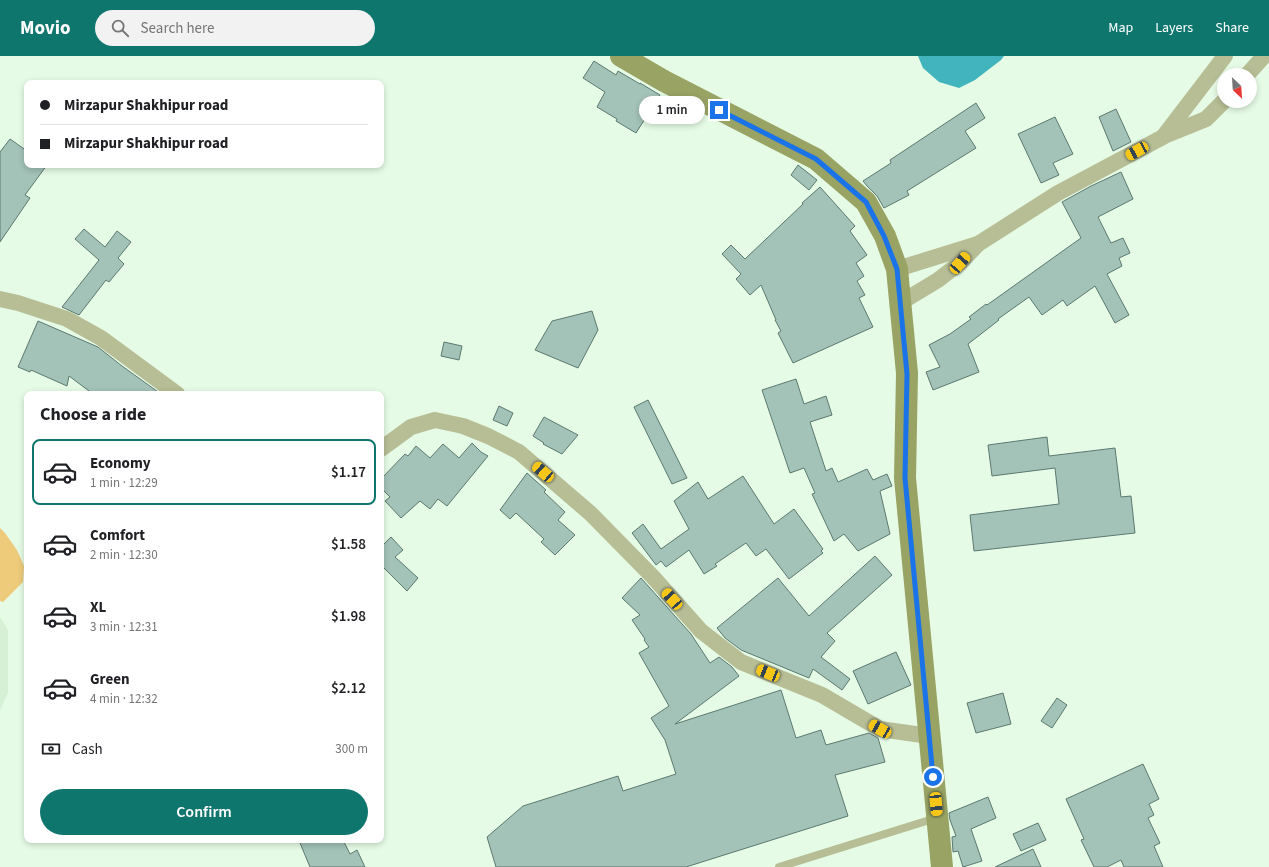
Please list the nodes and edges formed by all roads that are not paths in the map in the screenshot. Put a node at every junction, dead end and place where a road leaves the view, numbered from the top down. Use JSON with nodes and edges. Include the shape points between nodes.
{"nodes":[{"id":1,"x":621,"y":56,"type":"edge"},
{"id":2,"x":1225,"y":56,"type":"edge"},
{"id":3,"x":1264,"y":56,"type":"edge"},
{"id":4,"x":1253,"y":68,"type":"edge"},
{"id":5,"x":1217,"y":108,"type":"edge"},
{"id":6,"x":1163,"y":137,"type":"junction"},
{"id":7,"x":978,"y":244,"type":"junction"},
{"id":8,"x":897,"y":269,"type":"junction"},
{"id":9,"x":0,"y":299,"type":"edge"},
{"id":10,"x":900,"y":303,"type":"junction"},
{"id":11,"x":173,"y":391,"type":"edge"},
{"id":12,"x":384,"y":447,"type":"edge"},
{"id":13,"x":930,"y":736,"type":"junction"},
{"id":14,"x":937,"y":818,"type":"junction"},
{"id":15,"x":779,"y":867,"type":"edge"},
{"id":16,"x":942,"y":867,"type":"edge"}],
"edges":[{"from":1,"to":8,"type":"main road","via":[[664,81],[816,159],[866,202],[884,236]]},
{"from":2,"to":6,"type":"street"},
{"from":3,"to":4,"type":"street"},
{"from":5,"to":6,"type":"street","via":[[1206,119]]},
{"from":6,"to":7,"type":"street","via":[[1058,193]]},
{"from":7,"to":8,"type":"street"},
{"from":7,"to":10,"type":"street","via":[[955,268]]},
{"from":8,"to":10,"type":"main road"},
{"from":9,"to":11,"type":"street","via":[[67,319],[101,338]]},
{"from":10,"to":13,"type":"main road","via":[[907,374],[905,478]]},
{"from":12,"to":13,"type":"street","via":[[411,426],[435,420],[463,426],[520,452],[590,513],[653,577],[701,631],[741,662],[822,694],[880,729]]},
{"from":13,"to":14,"type":"main road"},
{"from":14,"to":15,"type":"lane"},
{"from":14,"to":16,"type":"main road"}]}
